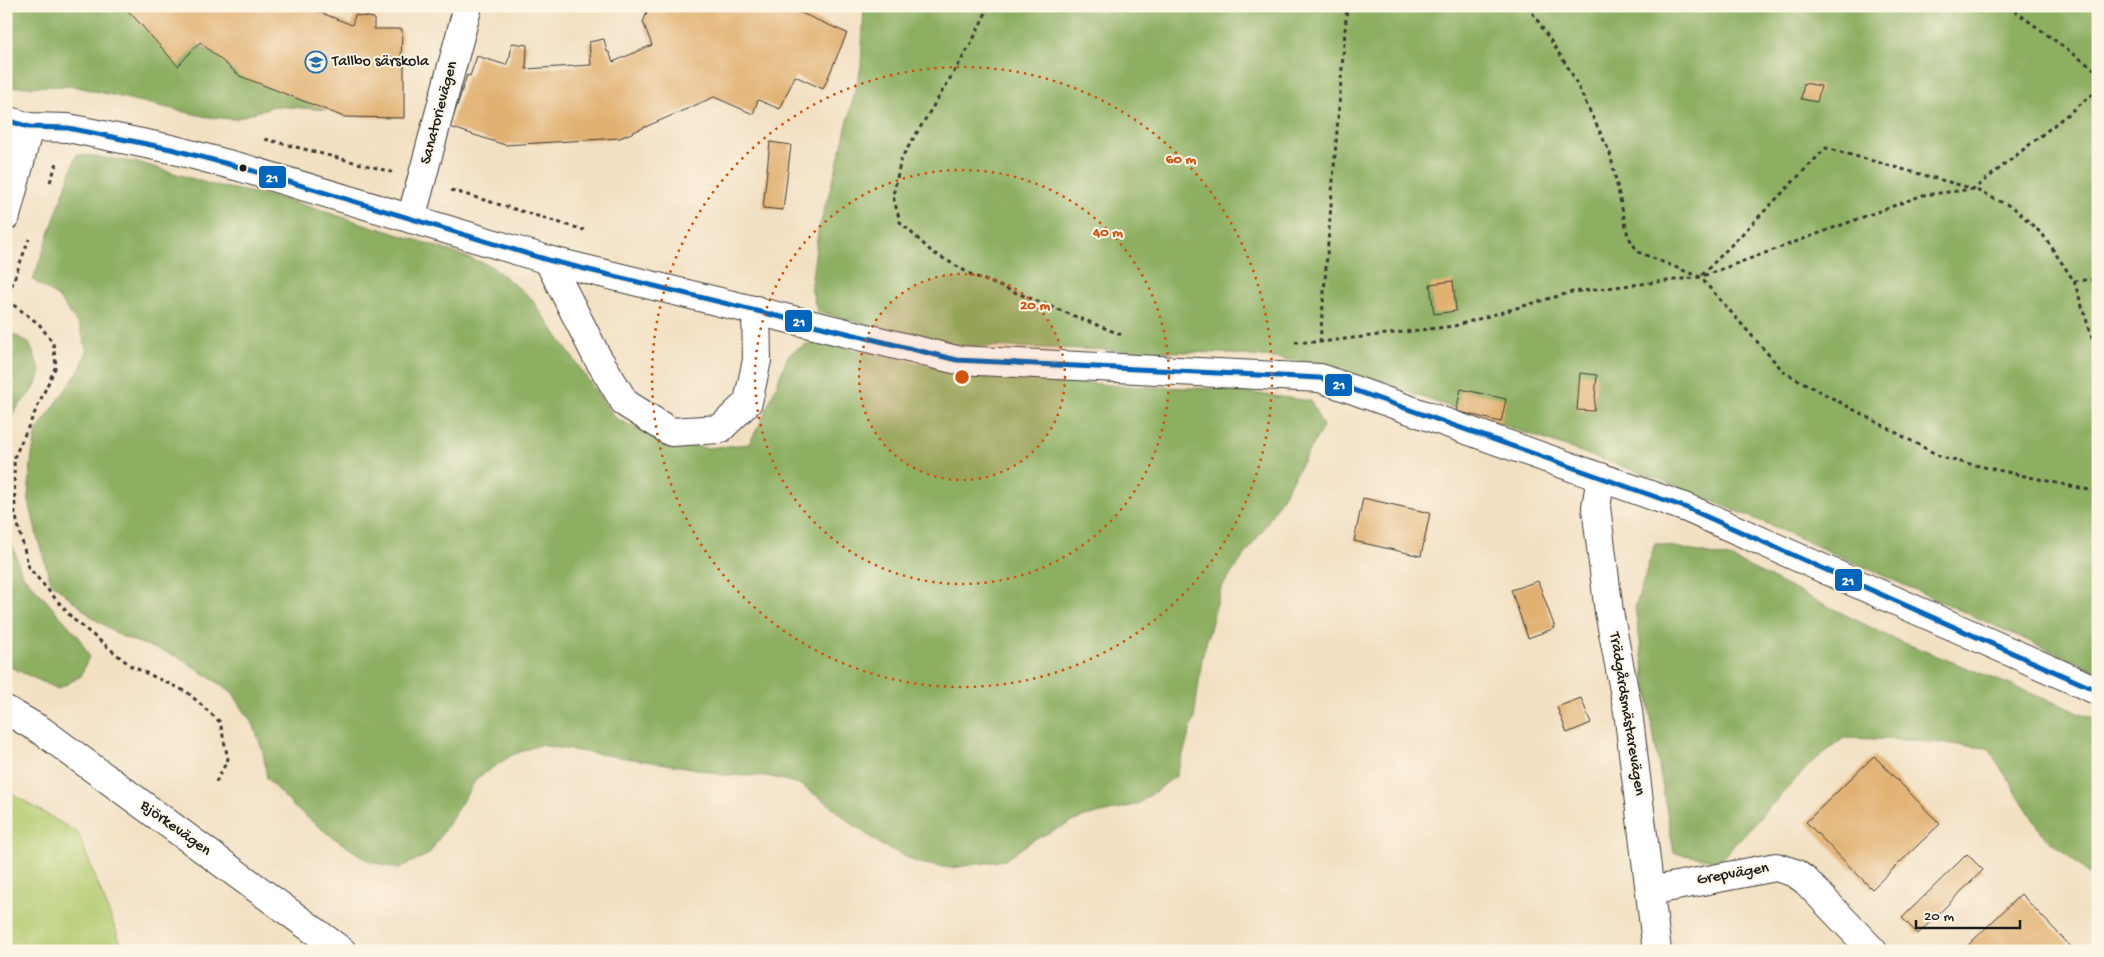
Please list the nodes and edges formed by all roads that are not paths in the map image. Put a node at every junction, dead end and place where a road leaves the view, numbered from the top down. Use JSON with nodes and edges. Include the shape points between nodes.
{"nodes":[{"id":1,"x":468,"y":6,"type":"edge"},
{"id":2,"x":18,"y":123,"type":"edge"},
{"id":3,"x":6,"y":216,"type":"edge"},
{"id":4,"x":411,"y":219,"type":"junction"},
{"id":5,"x":548,"y":260,"type":"junction"},
{"id":6,"x":756,"y":310,"type":"junction"},
{"id":7,"x":1601,"y":477,"type":"junction"},
{"id":8,"x":2098,"y":691,"type":"edge"},
{"id":9,"x":6,"y":710,"type":"edge"},
{"id":10,"x":1650,"y":891,"type":"junction"},
{"id":11,"x":342,"y":951,"type":"edge"},
{"id":12,"x":1657,"y":951,"type":"edge"},
{"id":13,"x":1873,"y":951,"type":"edge"}],
"edges":[{"from":1,"to":4,"type":"street","name":"Sanatorievägen"},
{"from":2,"to":3,"type":"street"},
{"from":2,"to":4,"type":"street","via":[[68,128],[171,149]]},
{"from":4,"to":5,"type":"street"},
{"from":5,"to":6,"type":"street"},
{"from":5,"to":6,"type":"street","via":[[596,355],[625,403],[671,432],[720,429],[748,402],[757,360]]},
{"from":6,"to":7,"type":"street","via":[[957,360],[1320,378]]},
{"from":7,"to":8,"type":"street","via":[[1687,508]]},
{"from":7,"to":10,"type":"street","name":"Trädgårdsmästarevägen","via":[[1596,507],[1609,612],[1628,711]]},
{"from":9,"to":11,"type":"street","name":"Björkevägen","via":[[42,731]]},
{"from":10,"to":12,"type":"street","name":"Trädgårdsmästarevägen"},
{"from":10,"to":13,"type":"street","name":"Grepvägen","via":[[1776,867],[1795,873],[1806,881]]}]}
